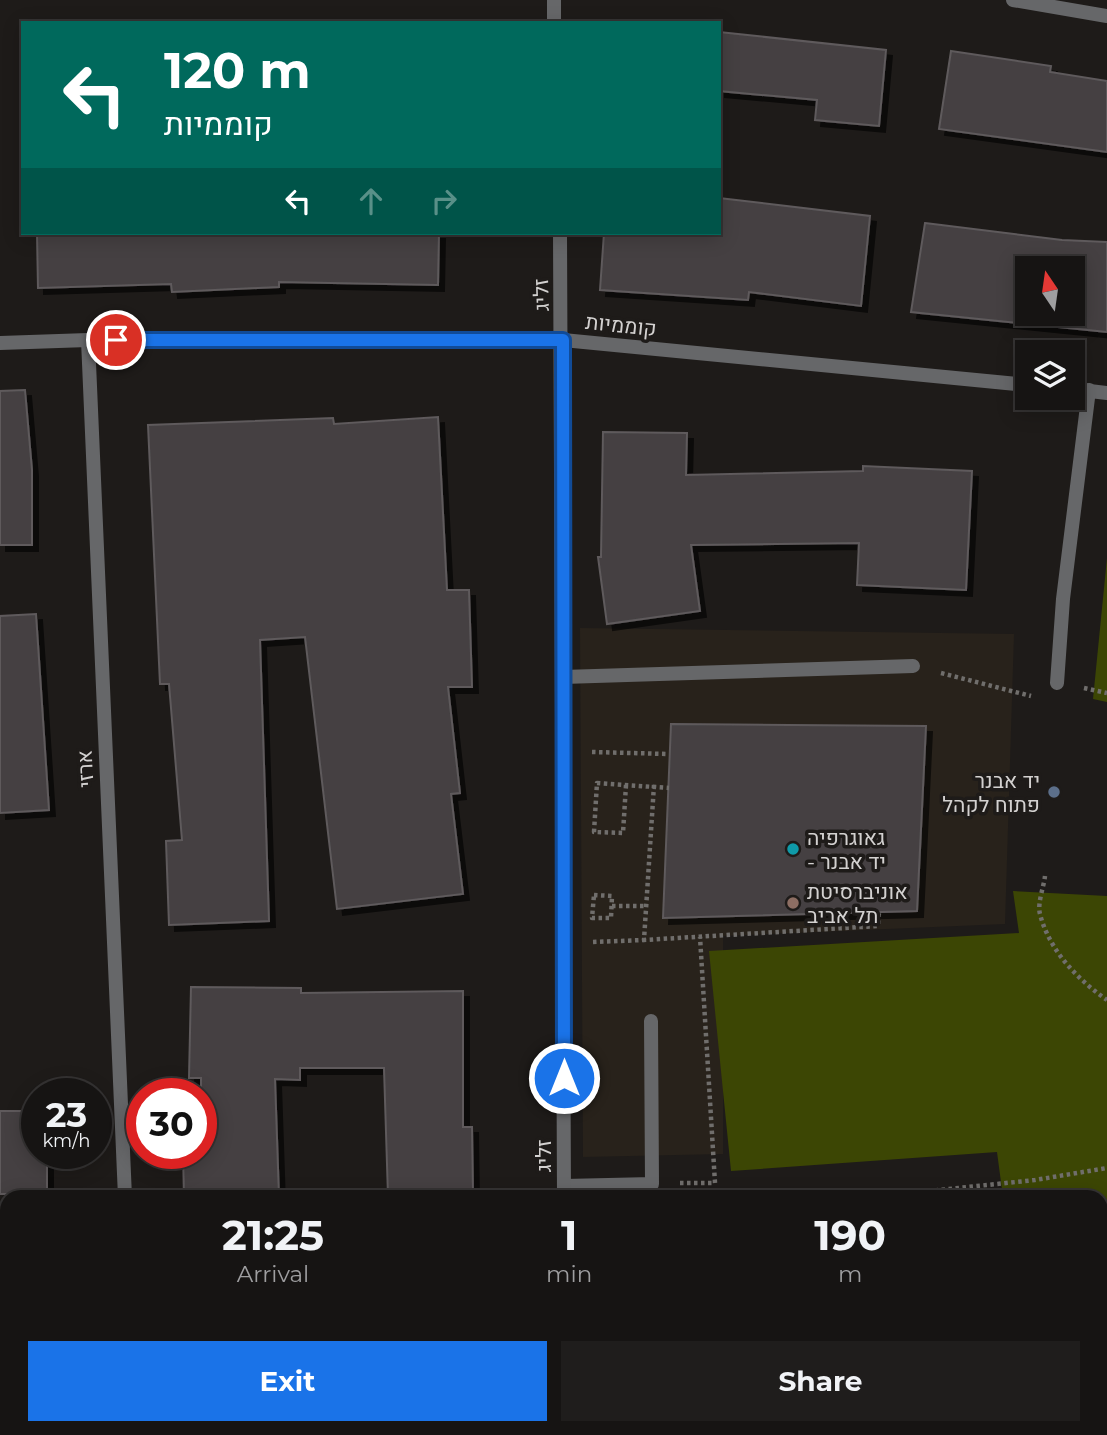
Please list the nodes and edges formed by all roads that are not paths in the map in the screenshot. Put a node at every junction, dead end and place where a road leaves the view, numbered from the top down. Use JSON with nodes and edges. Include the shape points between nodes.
{"nodes":[{"id":1,"x":554,"y":0,"type":"edge"},
{"id":2,"x":1013,"y":0,"type":"edge"},
{"id":3,"x":1107,"y":16,"type":"edge"},
{"id":4,"x":554,"y":21,"type":"edge"},
{"id":5,"x":560,"y":235,"type":"edge"},
{"id":6,"x":88,"y":340,"type":"junction"},
{"id":7,"x":563,"y":340,"type":"junction"},
{"id":8,"x":0,"y":343,"type":"edge"},
{"id":9,"x":1015,"y":384,"type":"edge"},
{"id":10,"x":1085,"y":390,"type":"edge"},
{"id":11,"x":1089,"y":390,"type":"junction"},
{"id":12,"x":1107,"y":393,"type":"edge"},
{"id":13,"x":913,"y":666,"type":"road end"},
{"id":14,"x":563,"y":677,"type":"junction"},
{"id":15,"x":1057,"y":683,"type":"dead end"},
{"id":16,"x":651,"y":1021,"type":"dead end"},
{"id":17,"x":125,"y":1190,"type":"edge"},
{"id":18,"x":564,"y":1190,"type":"edge"},
{"id":19,"x":577,"y":1190,"type":"edge"}],
"edges":[{"from":1,"to":4,"type":"street"},
{"from":2,"to":3,"type":"street"},
{"from":5,"to":7,"type":"street","name":"זליג"},
{"from":6,"to":7,"type":"street","name":"קוממיות"},
{"from":6,"to":8,"type":"street","name":"קוממיות"},
{"from":6,"to":17,"type":"street","name":"ארזי"},
{"from":7,"to":9,"type":"street","name":"קוממיות"},
{"from":7,"to":14,"type":"street","name":"זליג"},
{"from":10,"to":11,"type":"street"},
{"from":11,"to":12,"type":"street"},
{"from":11,"to":15,"type":"street"},
{"from":13,"to":14,"type":"street"},
{"from":14,"to":18,"type":"street","name":"זליג"},
{"from":16,"to":19,"type":"street","via":[[652,1184]]}]}
